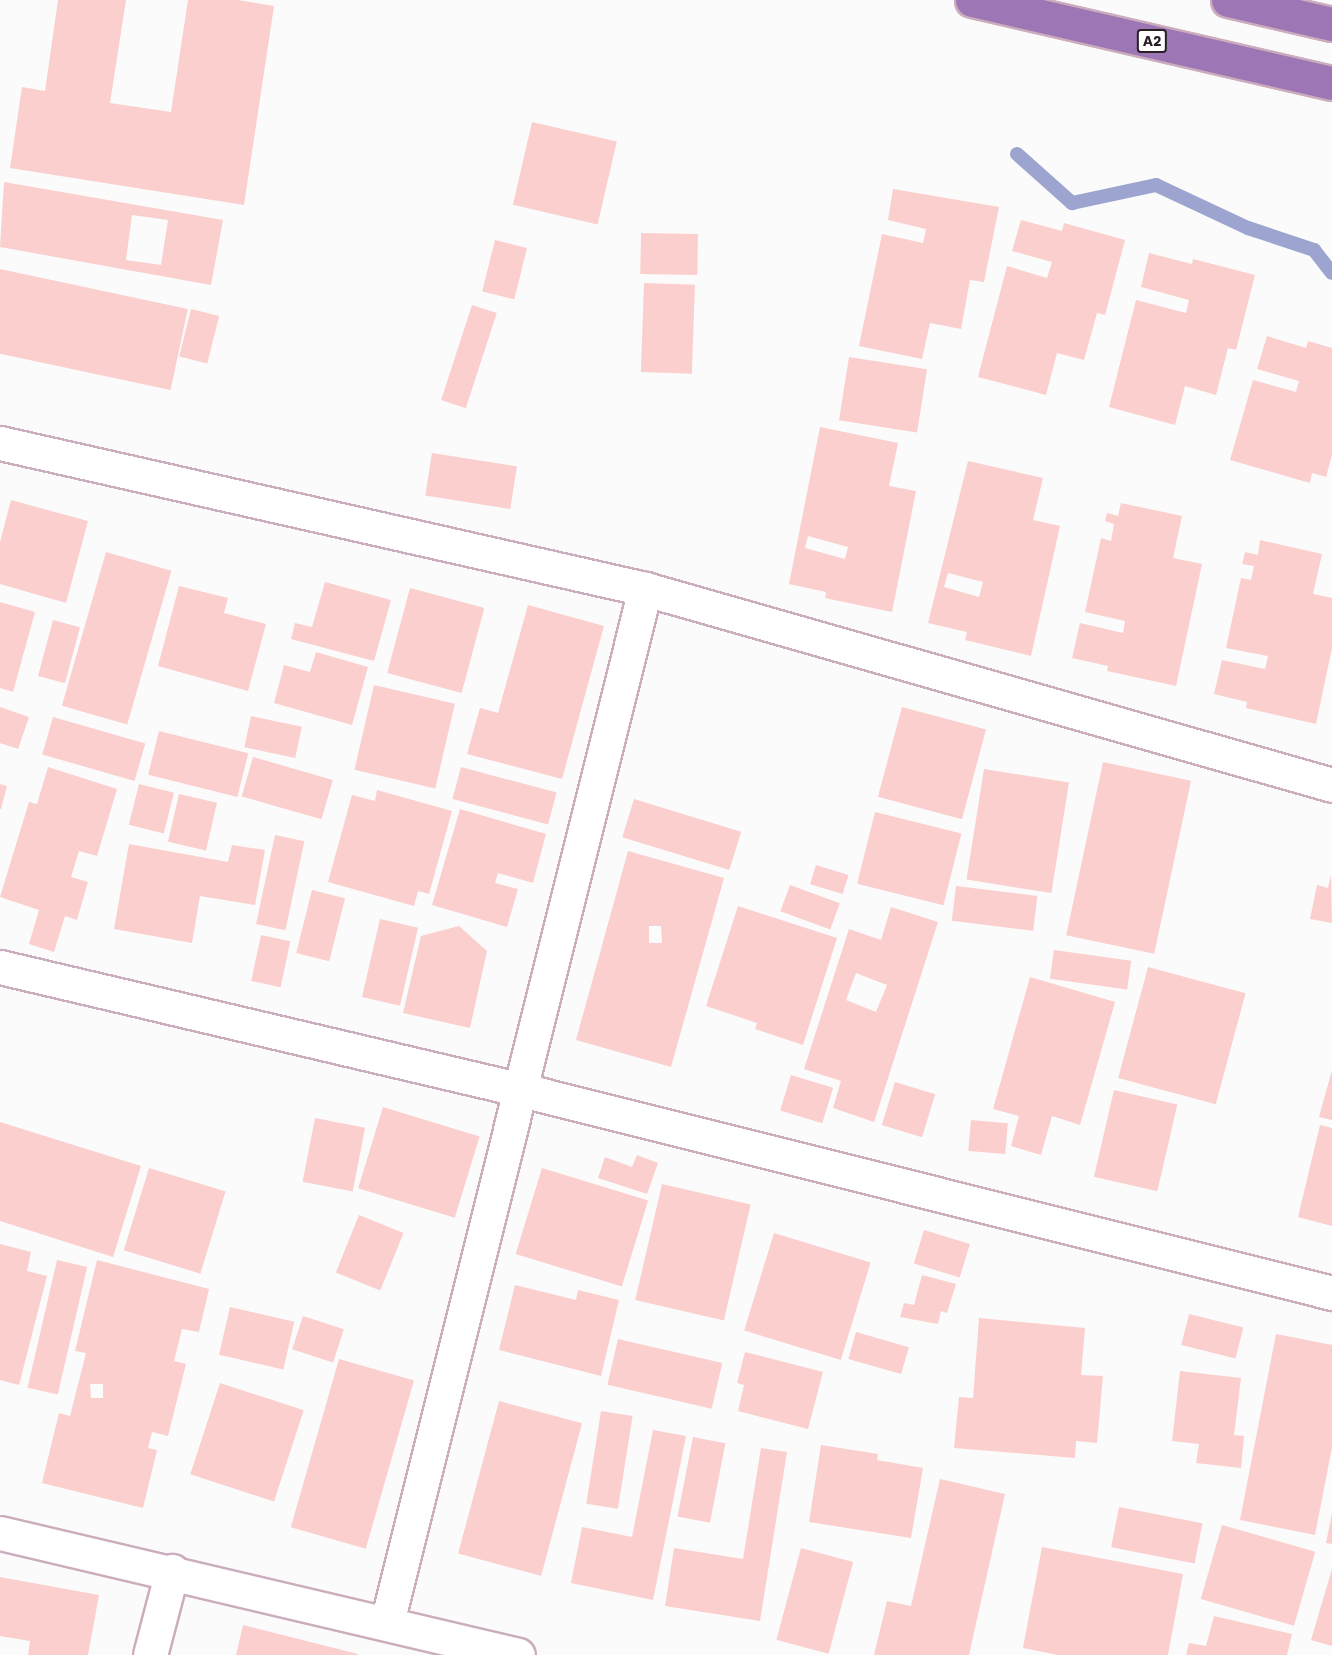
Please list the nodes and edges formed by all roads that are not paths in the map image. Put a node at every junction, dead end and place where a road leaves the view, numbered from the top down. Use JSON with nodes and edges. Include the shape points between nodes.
{"nodes":[{"id":1,"x":972,"y":0,"type":"edge"},
{"id":2,"x":1228,"y":0,"type":"edge"},
{"id":3,"x":1332,"y":24,"type":"edge"},
{"id":4,"x":1332,"y":82,"type":"edge"},
{"id":5,"x":0,"y":442,"type":"edge"},
{"id":6,"x":645,"y":589,"type":"junction"},
{"id":7,"x":1332,"y":785,"type":"edge"},
{"id":8,"x":0,"y":967,"type":"edge"},
{"id":9,"x":522,"y":1090,"type":"junction"},
{"id":10,"x":1332,"y":1293,"type":"edge"},
{"id":11,"x":0,"y":1533,"type":"edge"},
{"id":12,"x":172,"y":1571,"type":"junction"},
{"id":13,"x":387,"y":1623,"type":"junction"},
{"id":14,"x":150,"y":1655,"type":"edge"},
{"id":15,"x":518,"y":1655,"type":"edge"}],
"edges":[{"from":1,"to":4,"type":"highway","number":"A2"},
{"from":2,"to":3,"type":"highway"},
{"from":5,"to":6,"type":"street"},
{"from":6,"to":7,"type":"street"},
{"from":6,"to":9,"type":"street"},
{"from":8,"to":9,"type":"street"},
{"from":9,"to":10,"type":"street"},
{"from":9,"to":13,"type":"street"},
{"from":11,"to":12,"type":"street"},
{"from":12,"to":13,"type":"street"},
{"from":12,"to":14,"type":"street"},
{"from":13,"to":15,"type":"street"}]}
